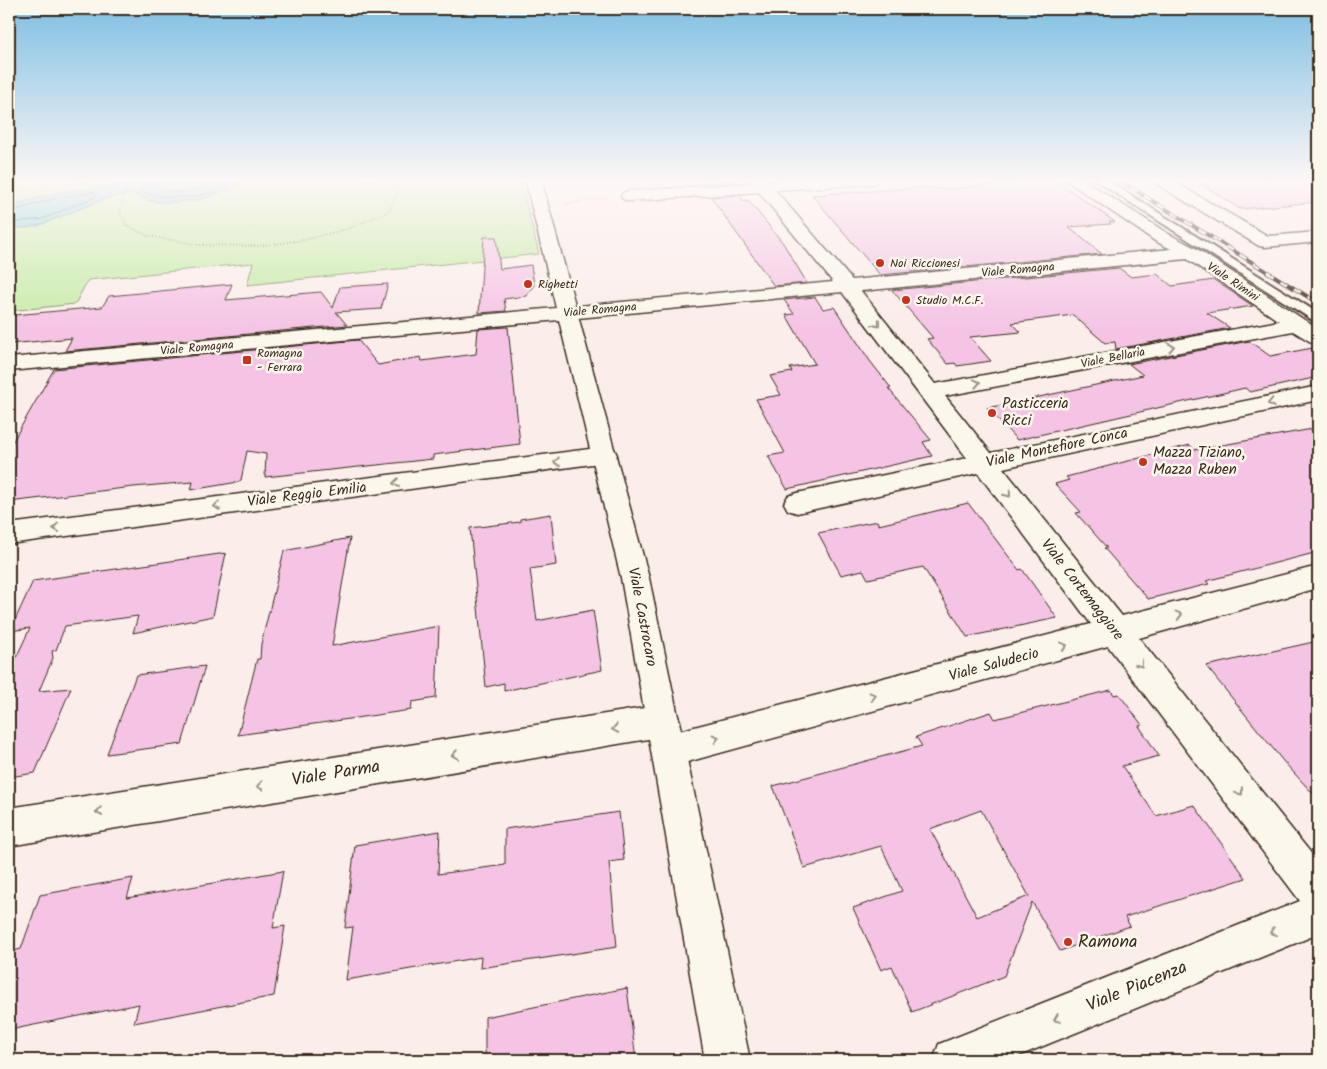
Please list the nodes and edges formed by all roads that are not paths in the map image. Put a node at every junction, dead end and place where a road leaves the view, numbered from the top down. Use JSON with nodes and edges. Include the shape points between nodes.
{"nodes":[{"id":1,"x":547,"y":229,"type":"edge"},
{"id":2,"x":799,"y":229,"type":"edge"},
{"id":3,"x":1149,"y":229,"type":"edge"},
{"id":4,"x":1179,"y":229,"type":"edge"},
{"id":5,"x":1243,"y":229,"type":"edge"},
{"id":6,"x":1318,"y":237,"type":"edge"},
{"id":7,"x":1191,"y":253,"type":"junction"},
{"id":8,"x":847,"y":286,"type":"junction"},
{"id":9,"x":568,"y":313,"type":"junction"},
{"id":10,"x":1318,"y":318,"type":"edge"},
{"id":11,"x":1297,"y":324,"type":"junction"},
{"id":12,"x":1318,"y":338,"type":"edge"},
{"id":13,"x":10,"y":367,"type":"edge"},
{"id":14,"x":929,"y":392,"type":"junction"},
{"id":15,"x":1318,"y":393,"type":"edge"},
{"id":16,"x":605,"y":455,"type":"junction"},
{"id":17,"x":984,"y":464,"type":"junction"},
{"id":18,"x":797,"y":503,"type":"dead end"},
{"id":19,"x":9,"y":534,"type":"edge"},
{"id":20,"x":1318,"y":577,"type":"edge"},
{"id":21,"x":1116,"y":632,"type":"junction"},
{"id":22,"x":666,"y":736,"type":"junction"},
{"id":23,"x":9,"y":827,"type":"edge"},
{"id":24,"x":1318,"y":893,"type":"edge"},
{"id":25,"x":1318,"y":914,"type":"edge"},
{"id":26,"x":728,"y":1060,"type":"edge"},
{"id":27,"x":955,"y":1060,"type":"edge"}],
"edges":[{"from":1,"to":9,"type":"street","name":"Viale Castrocaro"},
{"from":2,"to":8,"type":"street","name":"Viale Cortemaggiore"},
{"from":3,"to":7,"type":"street","name":"Viale Rimini"},
{"from":4,"to":10,"type":"lane"},
{"from":5,"to":6,"type":"street","via":[[1265,242]]},
{"from":7,"to":8,"type":"street","name":"Viale Romagna"},
{"from":7,"to":11,"type":"street","name":"Viale Rimini"},
{"from":8,"to":9,"type":"street","name":"Viale Romagna"},
{"from":8,"to":14,"type":"street","name":"Viale Cortemaggiore","one_way":true},
{"from":9,"to":13,"type":"street","name":"Viale Romagna"},
{"from":9,"to":16,"type":"street","name":"Viale Castrocaro"},
{"from":11,"to":12,"type":"street","name":"Viale Rimini"},
{"from":14,"to":11,"type":"street","name":"Viale Bellaria","one_way":true},
{"from":14,"to":17,"type":"street","name":"Viale Cortemaggiore"},
{"from":15,"to":17,"type":"street","name":"Viale Montefiore Conca","one_way":true},
{"from":16,"to":19,"type":"street","name":"Viale Reggio Emilia","one_way":true},
{"from":16,"to":22,"type":"street","name":"Viale Castrocaro","via":[[635,578]]},
{"from":17,"to":18,"type":"street","name":"Viale Montefiore Conca"},
{"from":17,"to":21,"type":"street","name":"Viale Cortemaggiore","one_way":true},
{"from":21,"to":20,"type":"street","name":"Viale Saludecio","one_way":true},
{"from":22,"to":21,"type":"street","name":"Viale Saludecio","one_way":true},
{"from":21,"to":24,"type":"street","name":"Viale Cortemaggiore","one_way":true},
{"from":22,"to":23,"type":"street","name":"Viale Parma","one_way":true},
{"from":22,"to":26,"type":"street","name":"Viale Castrocaro"},
{"from":25,"to":27,"type":"street","name":"Viale Piacenza","one_way":true}]}
